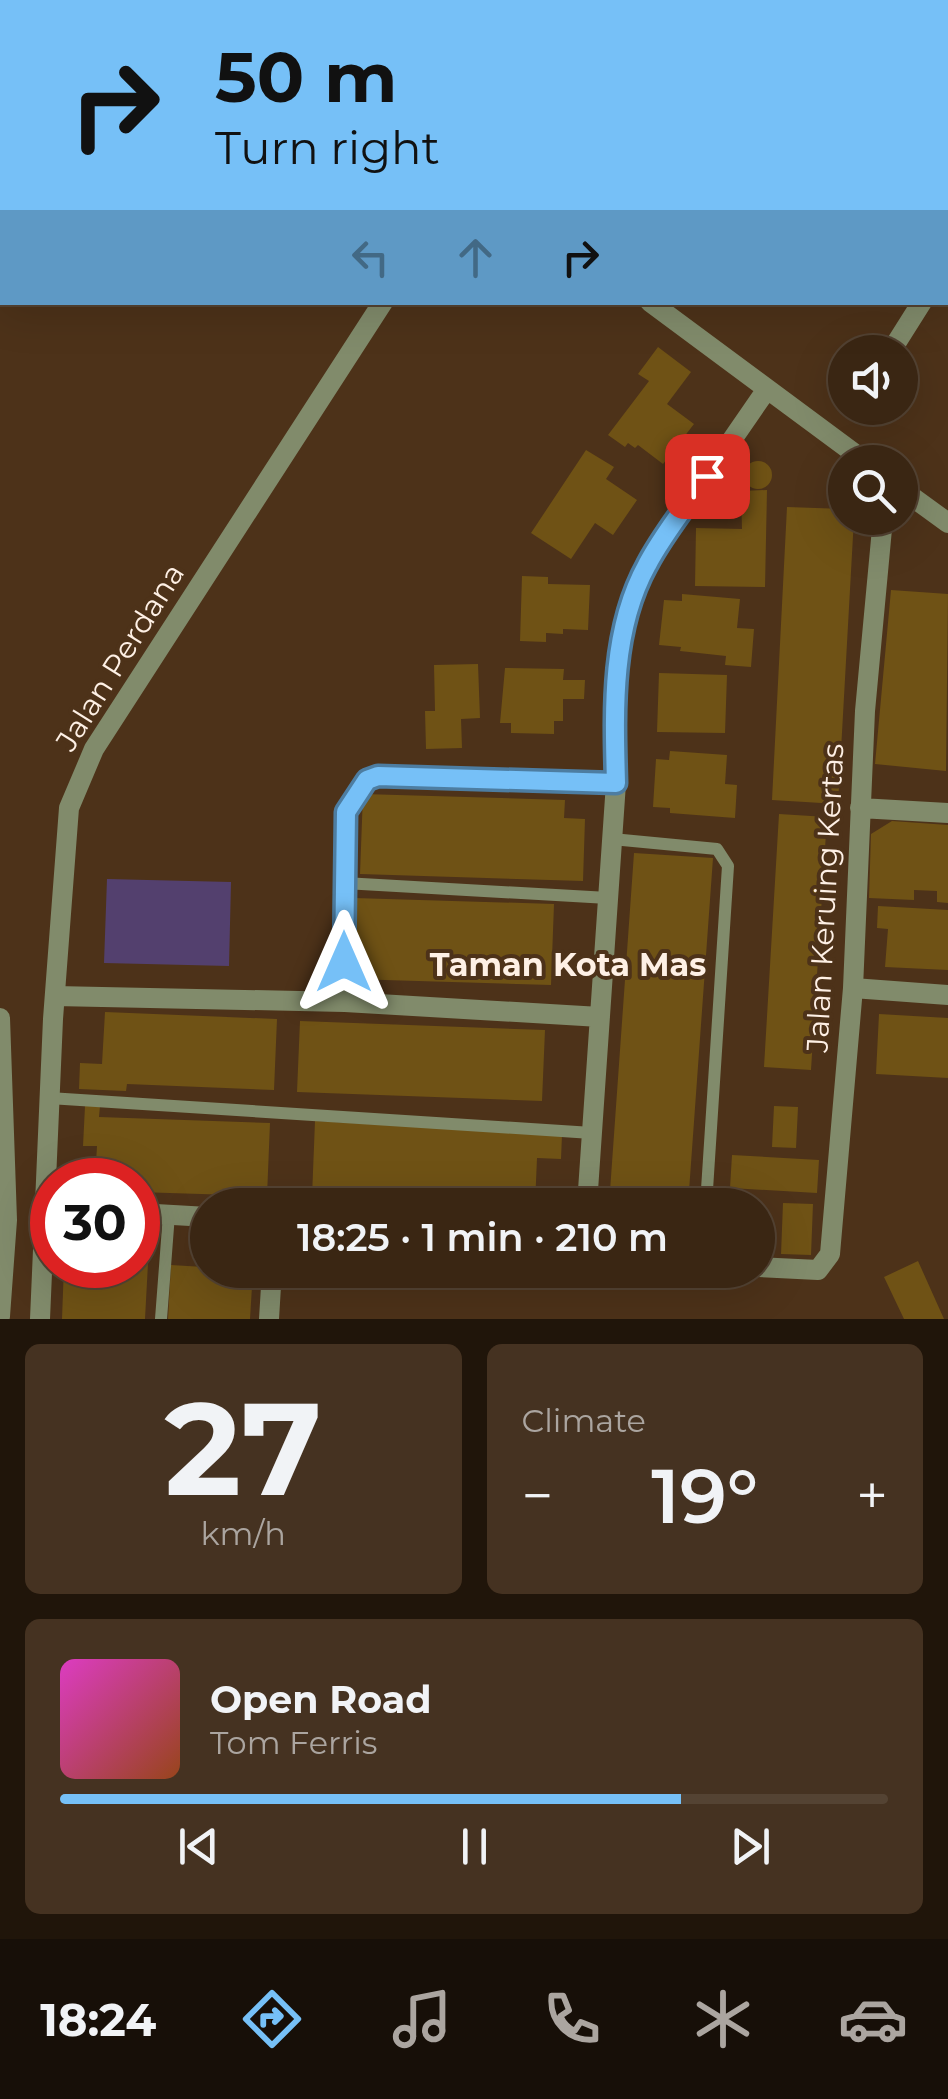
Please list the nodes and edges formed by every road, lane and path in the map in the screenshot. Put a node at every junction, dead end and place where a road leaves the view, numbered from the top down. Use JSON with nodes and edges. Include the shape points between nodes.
{"nodes":[{"id":1,"x":381,"y":305,"type":"edge"},
{"id":2,"x":654,"y":305,"type":"edge"},
{"id":3,"x":920,"y":305,"type":"edge"},
{"id":4,"x":901,"y":335,"type":"edge"},
{"id":5,"x":766,"y":389,"type":"junction"},
{"id":6,"x":843,"y":445,"type":"edge"},
{"id":7,"x":918,"y":501,"type":"edge"},
{"id":8,"x":948,"y":523,"type":"edge"},
{"id":9,"x":882,"y":535,"type":"edge"},
{"id":10,"x":616,"y":783,"type":"junction"},
{"id":11,"x":860,"y":808,"type":"junction"},
{"id":12,"x":948,"y":813,"type":"edge"},
{"id":13,"x":612,"y":839,"type":"junction"},
{"id":14,"x":344,"y":883,"type":"junction"},
{"id":15,"x":608,"y":898,"type":"junction"},
{"id":16,"x":852,"y":988,"type":"junction"},
{"id":17,"x":948,"y":995,"type":"edge"},
{"id":18,"x":55,"y":996,"type":"junction"},
{"id":19,"x":345,"y":1002,"type":"junction"},
{"id":20,"x":0,"y":1018,"type":"edge"},
{"id":21,"x":600,"y":1018,"type":"junction"},
{"id":22,"x":49,"y":1098,"type":"junction"},
{"id":23,"x":592,"y":1133,"type":"junction"},
{"id":24,"x":48,"y":1158,"type":"edge"},
{"id":25,"x":588,"y":1188,"type":"edge"},
{"id":26,"x":707,"y":1188,"type":"edge"},
{"id":27,"x":160,"y":1214,"type":"edge"},
{"id":28,"x":169,"y":1214,"type":"junction"},
{"id":29,"x":190,"y":1216,"type":"edge"},
{"id":30,"x":3,"y":1220,"type":"edge"},
{"id":31,"x":775,"y":1268,"type":"edge"},
{"id":32,"x":42,"y":1288,"type":"edge"},
{"id":33,"x":271,"y":1288,"type":"edge"},
{"id":34,"x":0,"y":1316,"type":"edge"},
{"id":35,"x":40,"y":1319,"type":"edge"},
{"id":36,"x":161,"y":1319,"type":"edge"},
{"id":37,"x":269,"y":1319,"type":"edge"}],
"edges":[{"from":1,"to":18,"type":"street","name":"Jalan Perdana","via":[[85,765],[70,808]]},
{"from":2,"to":5,"type":"street"},
{"from":3,"to":4,"type":"street"},
{"from":5,"to":6,"type":"street"},
{"from":5,"to":10,"type":"street","via":[[648,563],[630,602],[621,640]]},
{"from":7,"to":8,"type":"street"},
{"from":9,"to":11,"type":"street","name":"Jalan Keruing Kertas"},
{"from":10,"to":13,"type":"street"},
{"from":10,"to":14,"type":"street","via":[[372,777],[348,808]]},
{"from":11,"to":12,"type":"street"},
{"from":11,"to":16,"type":"street","name":"Jalan Keruing Kertas"},
{"from":13,"to":15,"type":"street"},
{"from":13,"to":26,"type":"lane","via":[[717,848],[728,866]]},
{"from":14,"to":15,"type":"lane"},
{"from":14,"to":19,"type":"street"},
{"from":15,"to":21,"type":"street"},
{"from":16,"to":17,"type":"street"},
{"from":16,"to":31,"type":"street","name":"Jalan Keruing Kertas","via":[[830,1254],[824,1266],[810,1271]]},
{"from":18,"to":19,"type":"street"},
{"from":18,"to":22,"type":"street","name":"Jalan Perdana"},
{"from":19,"to":21,"type":"street"},
{"from":20,"to":30,"type":"street"},
{"from":21,"to":23,"type":"street"},
{"from":22,"to":23,"type":"lane"},
{"from":22,"to":24,"type":"street","name":"Jalan Perdana"},
{"from":23,"to":25,"type":"street"},
{"from":27,"to":28,"type":"street"},
{"from":28,"to":29,"type":"street"},
{"from":28,"to":36,"type":"lane"},
{"from":30,"to":34,"type":"street"},
{"from":32,"to":35,"type":"street","name":"Jalan Perdana"},
{"from":33,"to":37,"type":"street"}]}
